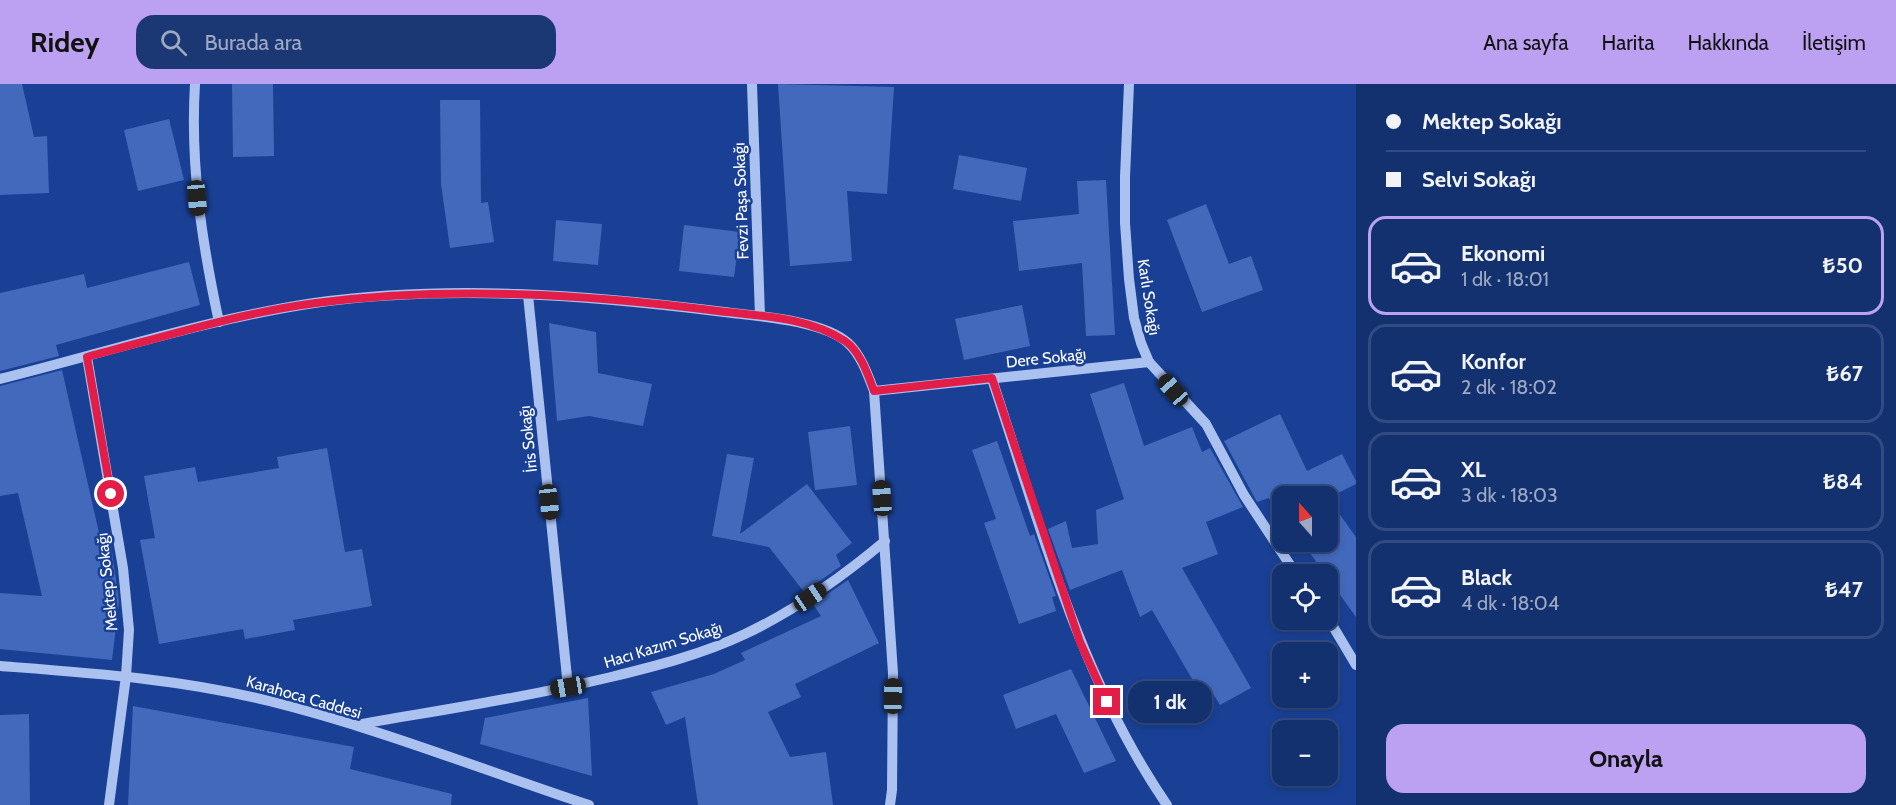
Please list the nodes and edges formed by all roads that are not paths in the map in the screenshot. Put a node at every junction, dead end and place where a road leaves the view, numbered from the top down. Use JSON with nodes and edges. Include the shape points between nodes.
{"nodes":[{"id":1,"x":195,"y":84,"type":"edge"},
{"id":2,"x":752,"y":84,"type":"edge"},
{"id":3,"x":1129,"y":84,"type":"edge"},
{"id":4,"x":528,"y":295,"type":"junction"},
{"id":5,"x":760,"y":316,"type":"junction"},
{"id":6,"x":219,"y":322,"type":"junction"},
{"id":7,"x":87,"y":357,"type":"junction"},
{"id":8,"x":1149,"y":362,"type":"junction"},
{"id":9,"x":992,"y":378,"type":"junction"},
{"id":10,"x":0,"y":379,"type":"edge"},
{"id":11,"x":874,"y":391,"type":"junction"},
{"id":12,"x":885,"y":541,"type":"junction"},
{"id":13,"x":1289,"y":564,"type":"edge"},
{"id":14,"x":1335,"y":630,"type":"edge"},
{"id":15,"x":1356,"y":664,"type":"edge"},
{"id":16,"x":0,"y":666,"type":"edge"},
{"id":17,"x":126,"y":676,"type":"junction"},
{"id":18,"x":568,"y":687,"type":"junction"},
{"id":19,"x":353,"y":726,"type":"junction"},
{"id":20,"x":109,"y":805,"type":"edge"},
{"id":21,"x":589,"y":805,"type":"edge"},
{"id":22,"x":890,"y":805,"type":"edge"},
{"id":23,"x":1167,"y":805,"type":"edge"}],
"edges":[{"from":1,"to":6,"type":"street","via":[[194,158],[199,218]]},
{"from":2,"to":5,"type":"street","name":"Fevzi Paşa Sokağı"},
{"from":3,"to":8,"type":"street","name":"Karlı Sokağı","via":[[1125,177],[1129,279],[1134,318]]},
{"from":4,"to":5,"type":"street","via":[[612,299]]},
{"from":4,"to":6,"type":"street","via":[[432,293],[364,298]]},
{"from":4,"to":18,"type":"street","name":"İris Sokağı"},
{"from":5,"to":11,"type":"street","via":[[798,322],[848,342]]},
{"from":6,"to":7,"type":"street"},
{"from":7,"to":10,"type":"street"},
{"from":7,"to":17,"type":"street","name":"Mektep Sokağı","via":[[124,577],[129,630]]},
{"from":8,"to":9,"type":"street","name":"Dere Sokağı"},
{"from":8,"to":13,"type":"street","name":"Karlı Sokağı","via":[[1206,424],[1244,495]]},
{"from":9,"to":11,"type":"street","name":"Dere Sokağı"},
{"from":9,"to":23,"type":"street","via":[[1080,642],[1124,736]]},
{"from":11,"to":12,"type":"street"},
{"from":12,"to":18,"type":"street","name":"Hacı Kazım Sokağı","via":[[792,609],[744,634],[697,653]]},
{"from":12,"to":22,"type":"street","via":[[893,673]]},
{"from":14,"to":15,"type":"street"},
{"from":16,"to":17,"type":"street","name":"Karahoca Caddesi"},
{"from":17,"to":19,"type":"street","name":"Karahoca Caddesi","via":[[259,699]]},
{"from":17,"to":20,"type":"street","name":"Mektep Sokağı"},
{"from":18,"to":19,"type":"street","name":"Hacı Kazım Sokağı"},
{"from":19,"to":21,"type":"street","name":"Karahoca Caddesi"}]}
